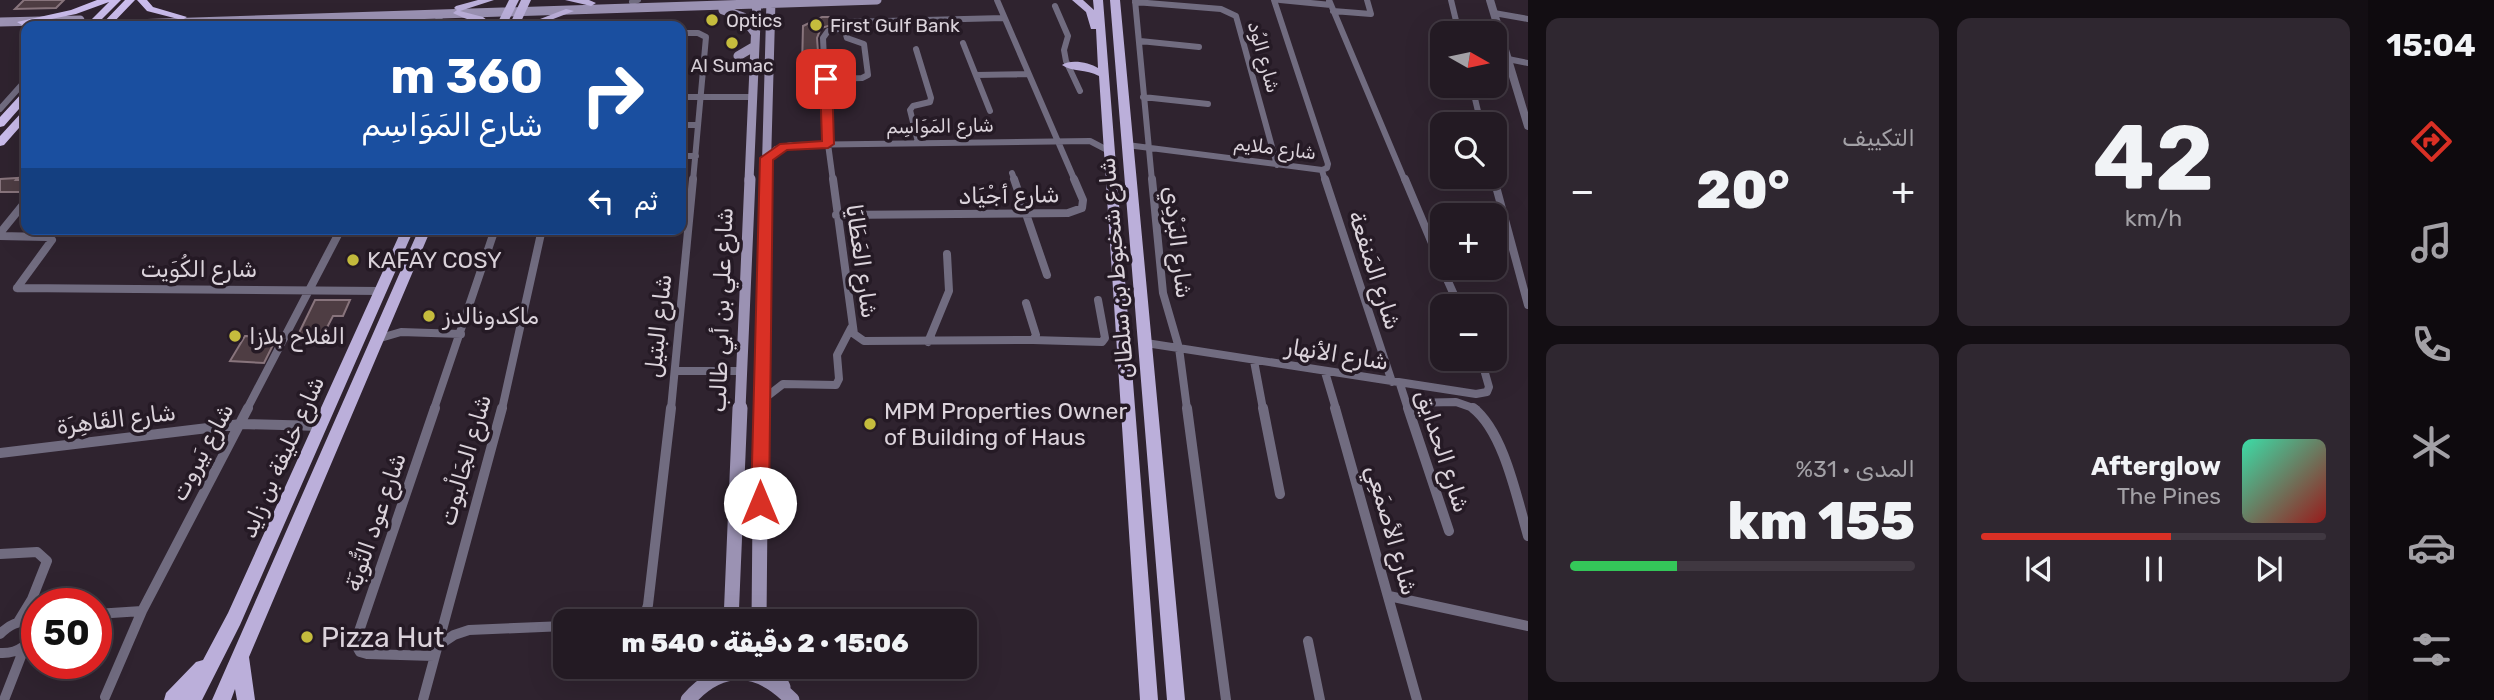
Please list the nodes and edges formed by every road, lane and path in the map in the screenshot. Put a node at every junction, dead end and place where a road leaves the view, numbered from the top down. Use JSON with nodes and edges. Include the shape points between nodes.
{"nodes":[{"id":1,"x":106,"y":0,"type":"edge"},
{"id":2,"x":116,"y":0,"type":"edge"},
{"id":3,"x":130,"y":0,"type":"edge"},
{"id":4,"x":142,"y":0,"type":"edge"},
{"id":5,"x":489,"y":0,"type":"edge"},
{"id":6,"x":570,"y":0,"type":"edge"},
{"id":7,"x":659,"y":0,"type":"edge"},
{"id":8,"x":877,"y":0,"type":"edge"},
{"id":9,"x":997,"y":0,"type":"edge"},
{"id":10,"x":1077,"y":0,"type":"edge"},
{"id":11,"x":1098,"y":0,"type":"edge"},
{"id":12,"x":1115,"y":0,"type":"edge"},
{"id":13,"x":1274,"y":0,"type":"edge"},
{"id":14,"x":1280,"y":0,"type":"edge"},
{"id":15,"x":1367,"y":0,"type":"edge"},
{"id":16,"x":1451,"y":0,"type":"edge"},
{"id":17,"x":1490,"y":0,"type":"edge"},
{"id":18,"x":635,"y":1,"type":"edge"},
{"id":19,"x":1135,"y":1,"type":"edge"},
{"id":20,"x":679,"y":2,"type":"edge"},
{"id":21,"x":757,"y":2,"type":"edge"},
{"id":22,"x":771,"y":2,"type":"edge"},
{"id":23,"x":839,"y":2,"type":"edge"},
{"id":24,"x":591,"y":3,"type":"junction"},
{"id":25,"x":1331,"y":5,"type":"edge"},
{"id":26,"x":517,"y":6,"type":"edge"},
{"id":27,"x":1055,"y":6,"type":"dead end"},
{"id":28,"x":459,"y":10,"type":"junction"},
{"id":29,"x":602,"y":10,"type":"junction"},
{"id":30,"x":569,"y":11,"type":"junction"},
{"id":31,"x":1494,"y":13,"type":"junction"},
{"id":32,"x":436,"y":14,"type":"junction"},
{"id":33,"x":663,"y":15,"type":"dead end"},
{"id":34,"x":615,"y":16,"type":"dead end"},
{"id":35,"x":182,"y":17,"type":"junction"},
{"id":36,"x":1004,"y":18,"type":"junction"},
{"id":37,"x":1528,"y":19,"type":"edge"},
{"id":38,"x":43,"y":21,"type":"edge"},
{"id":39,"x":102,"y":21,"type":"edge"},
{"id":40,"x":104,"y":21,"type":"edge"},
{"id":41,"x":135,"y":21,"type":"edge"},
{"id":42,"x":272,"y":21,"type":"edge"},
{"id":43,"x":440,"y":21,"type":"edge"},
{"id":44,"x":483,"y":21,"type":"edge"},
{"id":45,"x":505,"y":21,"type":"edge"},
{"id":46,"x":541,"y":21,"type":"edge"},
{"id":47,"x":1456,"y":21,"type":"edge"},
{"id":48,"x":0,"y":22,"type":"edge"},
{"id":49,"x":21,"y":27,"type":"edge"},
{"id":50,"x":21,"y":27,"type":"edge"},
{"id":51,"x":843,"y":28,"type":"junction"},
{"id":52,"x":0,"y":29,"type":"edge"},
{"id":53,"x":686,"y":33,"type":"edge"},
{"id":54,"x":1101,"y":36,"type":"junction"},
{"id":55,"x":755,"y":40,"type":"junction"},
{"id":56,"x":1140,"y":41,"type":"junction"},
{"id":57,"x":963,"y":43,"type":"dead end"},
{"id":58,"x":1199,"y":47,"type":"dead end"},
{"id":59,"x":916,"y":49,"type":"dead end"},
{"id":60,"x":770,"y":53,"type":"junction"},
{"id":61,"x":1102,"y":54,"type":"junction"},
{"id":62,"x":738,"y":56,"type":"dead end"},
{"id":63,"x":1508,"y":59,"type":"junction"},
{"id":64,"x":1067,"y":63,"type":"junction"},
{"id":65,"x":1528,"y":63,"type":"edge"},
{"id":66,"x":1028,"y":74,"type":"junction"},
{"id":67,"x":976,"y":75,"type":"junction"},
{"id":68,"x":1104,"y":75,"type":"junction"},
{"id":69,"x":826,"y":79,"type":"junction"},
{"id":70,"x":21,"y":85,"type":"edge"},
{"id":71,"x":1080,"y":91,"type":"dead end"},
{"id":72,"x":686,"y":97,"type":"edge"},
{"id":73,"x":702,"y":97,"type":"junction"},
{"id":74,"x":752,"y":97,"type":"junction"},
{"id":75,"x":1143,"y":97,"type":"junction"},
{"id":76,"x":21,"y":101,"type":"edge"},
{"id":77,"x":1209,"y":104,"type":"dead end"},
{"id":78,"x":0,"y":108,"type":"edge"},
{"id":79,"x":990,"y":111,"type":"dead end"},
{"id":80,"x":21,"y":120,"type":"edge"},
{"id":81,"x":0,"y":124,"type":"edge"},
{"id":82,"x":686,"y":125,"type":"edge"},
{"id":83,"x":698,"y":125,"type":"junction"},
{"id":84,"x":1528,"y":126,"type":"edge"},
{"id":85,"x":1109,"y":130,"type":"junction"},
{"id":86,"x":768,"y":136,"type":"junction"},
{"id":87,"x":1056,"y":140,"type":"junction"},
{"id":88,"x":1090,"y":141,"type":"junction"},
{"id":89,"x":918,"y":142,"type":"junction"},
{"id":90,"x":0,"y":143,"type":"edge"},
{"id":91,"x":828,"y":144,"type":"junction"},
{"id":92,"x":791,"y":145,"type":"junction"},
{"id":93,"x":1127,"y":145,"type":"junction"},
{"id":94,"x":1148,"y":148,"type":"junction"},
{"id":95,"x":1111,"y":152,"type":"junction"},
{"id":96,"x":686,"y":156,"type":"edge"},
{"id":97,"x":696,"y":156,"type":"junction"},
{"id":98,"x":766,"y":158,"type":"junction"},
{"id":99,"x":1277,"y":164,"type":"junction"},
{"id":100,"x":1322,"y":170,"type":"junction"},
{"id":101,"x":1012,"y":173,"type":"dead end"},
{"id":102,"x":1497,"y":189,"type":"edge"},
{"id":103,"x":686,"y":203,"type":"edge"},
{"id":104,"x":21,"y":208,"type":"edge"},
{"id":105,"x":1026,"y":214,"type":"junction"},
{"id":106,"x":836,"y":215,"type":"junction"},
{"id":107,"x":0,"y":235,"type":"edge"},
{"id":108,"x":338,"y":235,"type":"edge"},
{"id":109,"x":405,"y":235,"type":"edge"},
{"id":110,"x":422,"y":235,"type":"edge"},
{"id":111,"x":493,"y":235,"type":"edge"},
{"id":112,"x":541,"y":235,"type":"edge"},
{"id":113,"x":684,"y":235,"type":"edge"},
{"id":114,"x":1430,"y":239,"type":"edge"},
{"id":115,"x":947,"y":254,"type":"dead end"},
{"id":116,"x":1047,"y":275,"type":"dead end"},
{"id":117,"x":310,"y":288,"type":"junction"},
{"id":118,"x":381,"y":291,"type":"junction"},
{"id":119,"x":1098,"y":300,"type":"dead end"},
{"id":120,"x":1026,"y":303,"type":"dead end"},
{"id":121,"x":1528,"y":305,"type":"edge"},
{"id":122,"x":386,"y":320,"type":"junction"},
{"id":123,"x":851,"y":328,"type":"junction"},
{"id":124,"x":401,"y":331,"type":"junction"},
{"id":125,"x":461,"y":334,"type":"junction"},
{"id":126,"x":377,"y":339,"type":"junction"},
{"id":127,"x":1033,"y":340,"type":"junction"},
{"id":128,"x":929,"y":342,"type":"junction"},
{"id":129,"x":1146,"y":343,"type":"junction"},
{"id":130,"x":1179,"y":348,"type":"junction"},
{"id":131,"x":1254,"y":361,"type":"junction"},
{"id":132,"x":675,"y":370,"type":"junction"},
{"id":133,"x":741,"y":371,"type":"junction"},
{"id":134,"x":1486,"y":371,"type":"edge"},
{"id":135,"x":1325,"y":372,"type":"junction"},
{"id":136,"x":1396,"y":383,"type":"junction"},
{"id":137,"x":761,"y":401,"type":"junction"},
{"id":138,"x":1407,"y":403,"type":"junction"},
{"id":139,"x":241,"y":424,"type":"junction"},
{"id":140,"x":321,"y":426,"type":"junction"},
{"id":141,"x":0,"y":453,"type":"edge"},
{"id":142,"x":1280,"y":494,"type":"dead end"},
{"id":143,"x":1449,"y":531,"type":"dead end"},
{"id":144,"x":1528,"y":536,"type":"edge"},
{"id":145,"x":0,"y":554,"type":"edge"},
{"id":146,"x":37,"y":588,"type":"edge"},
{"id":147,"x":1388,"y":596,"type":"junction"},
{"id":148,"x":647,"y":609,"type":"edge"},
{"id":149,"x":731,"y":609,"type":"edge"},
{"id":150,"x":759,"y":609,"type":"edge"},
{"id":151,"x":142,"y":611,"type":"junction"},
{"id":152,"x":112,"y":613,"type":"edge"},
{"id":153,"x":234,"y":619,"type":"junction"},
{"id":154,"x":553,"y":626,"type":"edge"},
{"id":155,"x":1528,"y":626,"type":"edge"},
{"id":156,"x":21,"y":629,"type":"edge"},
{"id":157,"x":1308,"y":641,"type":"dead end"},
{"id":158,"x":220,"y":650,"type":"junction"},
{"id":159,"x":435,"y":651,"type":"junction"},
{"id":160,"x":0,"y":653,"type":"edge"},
{"id":161,"x":241,"y":656,"type":"junction"},
{"id":162,"x":704,"y":679,"type":"edge"},
{"id":163,"x":780,"y":679,"type":"edge"},
{"id":164,"x":691,"y":694,"type":"edge"},
{"id":165,"x":789,"y":695,"type":"edge"},
{"id":166,"x":105,"y":697,"type":"dead end"},
{"id":167,"x":4,"y":700,"type":"edge"},
{"id":168,"x":173,"y":700,"type":"edge"},
{"id":169,"x":192,"y":700,"type":"edge"},
{"id":170,"x":200,"y":700,"type":"edge"},
{"id":171,"x":220,"y":700,"type":"edge"},
{"id":172,"x":246,"y":700,"type":"edge"},
{"id":173,"x":423,"y":700,"type":"edge"},
{"id":174,"x":1149,"y":700,"type":"edge"},
{"id":175,"x":1176,"y":700,"type":"edge"},
{"id":176,"x":1226,"y":700,"type":"edge"},
{"id":177,"x":1320,"y":700,"type":"edge"},
{"id":178,"x":1417,"y":700,"type":"edge"}],
"edges":[{"from":1,"to":38,"type":"highway"},
{"from":2,"to":39,"type":"highway"},
{"from":3,"to":40,"type":"highway"},
{"from":4,"to":35,"type":"highway","via":[[150,9]]},
{"from":5,"to":28,"type":"main road"},
{"from":6,"to":24,"type":"main road"},
{"from":7,"to":18,"type":"main road"},
{"from":7,"to":20,"type":"main road"},
{"from":8,"to":23,"type":"main road"},
{"from":9,"to":36,"type":"street","name":"شارع أجْيَاد"},
{"from":10,"to":54,"type":"main road","via":[[1090,10]]},
{"from":11,"to":54,"type":"main road","name":"شارع شخبوط بن سلطان"},
{"from":12,"to":93,"type":"main road","name":"شارع شخبوط بن سلطان"},
{"from":13,"to":100,"type":"street","name":"شارع ملايم","via":[[1328,164],[1328,169]]},
{"from":14,"to":25,"type":"street"},
{"from":15,"to":25,"type":"street","via":[[1371,14]]},
{"from":16,"to":47,"type":"street"},
{"from":17,"to":31,"type":"street"},
{"from":18,"to":24,"type":"main road"},
{"from":19,"to":56,"type":"street","name":"شارع البَرْدِي"},
{"from":19,"to":99,"type":"street","name":"شارع الوُد","via":[[1220,9],[1237,18]]},
{"from":20,"to":21,"type":"main road"},
{"from":20,"to":29,"type":"main road"},
{"from":20,"to":33,"type":"main road"},
{"from":20,"to":55,"type":"main road","via":[[732,12],[748,22]]},
{"from":21,"to":22,"type":"main road"},
{"from":21,"to":55,"type":"main road","name":"شارع علي بن أبي طالب"},
{"from":22,"to":23,"type":"main road"},
{"from":22,"to":60,"type":"main road","name":"شارع علي بن أبي طالب"},
{"from":23,"to":60,"type":"main road","via":[[801,5],[784,12],[773,23]]},
{"from":24,"to":26,"type":"main road"},
{"from":25,"to":114,"type":"street"},
{"from":26,"to":28,"type":"main road"},
{"from":26,"to":30,"type":"main road"},
{"from":26,"to":45,"type":"main road"},
{"from":27,"to":64,"type":"street","via":[[1067,33]]},
{"from":28,"to":32,"type":"main road"},
{"from":28,"to":35,"type":"main road"},
{"from":28,"to":44,"type":"main road"},
{"from":29,"to":30,"type":"main road"},
{"from":29,"to":34,"type":"main road"},
{"from":30,"to":46,"type":"main road"},
{"from":31,"to":37,"type":"street"},
{"from":31,"to":63,"type":"street"},
{"from":32,"to":42,"type":"main road"},
{"from":32,"to":43,"type":"street"},
{"from":35,"to":41,"type":"main road"},
{"from":36,"to":51,"type":"street","via":[[853,21],[844,23]]},
{"from":36,"to":66,"type":"street","name":"شارع أجْيَاد"},
{"from":48,"to":49,"type":"main road"},
{"from":50,"to":52,"type":"main road"},
{"from":51,"to":69,"type":"street","name":"شارع العَطَايَا","via":[[824,35]]},
{"from":51,"to":69,"type":"street","via":[[847,38],[864,44],[868,75]]},
{"from":53,"to":73,"type":"street","name":"شارع البتيل","via":[[706,37]]},
{"from":54,"to":61,"type":"main road","name":"شارع شخبوط بن سلطان"},
{"from":55,"to":62,"type":"main road"},
{"from":55,"to":74,"type":"main road","name":"شارع علي بن أبي طالب"},
{"from":56,"to":58,"type":"street"},
{"from":56,"to":75,"type":"street","name":"شارع البَرْدِي"},
{"from":57,"to":67,"type":"street"},
{"from":59,"to":89,"type":"street","via":[[931,98],[910,110]]},
{"from":60,"to":86,"type":"main road","name":"شارع علي بن أبي طالب"},
{"from":61,"to":64,"type":"main road","via":[[1088,62]]},
{"from":61,"to":68,"type":"main road","name":"شارع شخبوط بن سلطان"},
{"from":63,"to":65,"type":"street"},
{"from":63,"to":84,"type":"street"},
{"from":64,"to":68,"type":"main road"},
{"from":64,"to":71,"type":"street"},
{"from":66,"to":67,"type":"street"},
{"from":66,"to":87,"type":"street","name":"شارع أجْيَاد"},
{"from":67,"to":79,"type":"street"},
{"from":68,"to":85,"type":"main road","name":"شارع شخبوط بن سلطان"},
{"from":69,"to":91,"type":"street","name":"شارع العَطَايَا"},
{"from":70,"to":78,"type":"street"},
{"from":72,"to":73,"type":"street"},
{"from":73,"to":74,"type":"street"},
{"from":73,"to":83,"type":"street","name":"شارع البتيل"},
{"from":74,"to":133,"type":"main road","name":"شارع علي بن أبي طالب"},
{"from":75,"to":77,"type":"street"},
{"from":75,"to":94,"type":"street","name":"شارع البَرْدِي"},
{"from":76,"to":81,"type":"highway"},
{"from":80,"to":90,"type":"highway"},
{"from":82,"to":83,"type":"street"},
{"from":83,"to":97,"type":"street","name":"شارع البتيل"},
{"from":85,"to":88,"type":"street"},
{"from":85,"to":95,"type":"main road","name":"شارع شخبوط بن سلطان"},
{"from":86,"to":92,"type":"street","name":"شارع المَوَاسِم"},
{"from":86,"to":98,"type":"main road","name":"شارع علي بن أبي طالب"},
{"from":87,"to":88,"type":"street","name":"شارع المَوَاسِم"},
{"from":87,"to":89,"type":"street","name":"شارع المَوَاسِم"},
{"from":87,"to":105,"type":"street","name":"شارع أجْيَاد","via":[[1083,200],[1082,208],[1068,214]]},
{"from":88,"to":95,"type":"street","name":"شارع المَوَاسِم"},
{"from":89,"to":91,"type":"street","name":"شارع المَوَاسِم"},
{"from":91,"to":92,"type":"street","name":"شارع المَوَاسِم"},
{"from":91,"to":106,"type":"street","name":"شارع العَطَايَا"},
{"from":92,"to":98,"type":"street","name":"شارع المَوَاسِم"},
{"from":93,"to":94,"type":"street","name":"شارع ملايم"},
{"from":93,"to":129,"type":"main road","name":"شارع شخبوط بن سلطان"},
{"from":94,"to":99,"type":"street","name":"شارع ملايم"},
{"from":94,"to":130,"type":"street","name":"شارع البَرْدِي","via":[[1163,293]]},
{"from":95,"to":174,"type":"main road","name":"شارع شخبوط بن سلطان"},
{"from":96,"to":97,"type":"street"},
{"from":97,"to":103,"type":"street","name":"شارع البتيل"},
{"from":98,"to":137,"type":"main road","name":"شارع علي بن أبي طالب"},
{"from":99,"to":100,"type":"street","name":"شارع ملايم"},
{"from":100,"to":136,"type":"street","name":"شارع المَنفعة"},
{"from":101,"to":105,"type":"street"},
{"from":102,"to":121,"type":"street"},
{"from":104,"to":107,"type":"street"},
{"from":105,"to":106,"type":"street","name":"شارع أجْيَاد"},
{"from":105,"to":116,"type":"street"},
{"from":106,"to":123,"type":"street","name":"شارع العَطَايَا"},
{"from":107,"to":117,"type":"street","name":"شارع الكُوَيت","via":[[52,240],[17,288]]},
{"from":108,"to":117,"type":"street","name":"شارع بَيروت"},
{"from":109,"to":118,"type":"main road","name":"شارع خليفة بن زايد"},
{"from":110,"to":122,"type":"main road","name":"شارع خليفة بن زايد"},
{"from":111,"to":125,"type":"street","name":"شارع عود التُّوبَة"},
{"from":112,"to":159,"type":"street","name":"شارع الجَالْبوت","via":[[511,374]]},
{"from":113,"to":132,"type":"street","name":"شارع البتيل"},
{"from":115,"to":128,"type":"street","via":[[949,291]]},
{"from":117,"to":118,"type":"street","name":"شارع الكُوَيت"},
{"from":117,"to":139,"type":"street","name":"شارع بَيروت"},
{"from":118,"to":140,"type":"main road","name":"شارع خليفة بن زايد"},
{"from":119,"to":127,"type":"street","name":"شارع العَطَايَا","via":[[1102,342]]},
{"from":120,"to":127,"type":"street","via":[[1036,335]]},
{"from":122,"to":124,"type":"street"},
{"from":122,"to":126,"type":"main road","name":"شارع خليفة بن زايد"},
{"from":123,"to":128,"type":"street","name":"شارع العَطَايَا","via":[[857,337],[870,342]]},
{"from":123,"to":137,"type":"street","via":[[836,355],[836,385],[783,384]]},
{"from":124,"to":125,"type":"street"},
{"from":124,"to":126,"type":"street"},
{"from":125,"to":159,"type":"street","name":"شارع عود التُّوبَة","via":[[355,643],[367,654]]},
{"from":126,"to":161,"type":"main road","name":"شارع خليفة بن زايد"},
{"from":127,"to":128,"type":"street","name":"شارع العَطَايَا"},
{"from":129,"to":130,"type":"street","name":"شارع الأنهار"},
{"from":129,"to":175,"type":"main road","name":"شارع شخبوط بن سلطان"},
{"from":130,"to":131,"type":"street","name":"شارع الأنهار"},
{"from":130,"to":176,"type":"street","name":"شارع البَرْدِي"},
{"from":131,"to":135,"type":"street","name":"شارع الأنهار"},
{"from":131,"to":142,"type":"street"},
{"from":132,"to":133,"type":"street"},
{"from":132,"to":148,"type":"street","name":"شارع البتيل"},
{"from":133,"to":149,"type":"main road","name":"شارع علي بن أبي طالب"},
{"from":134,"to":136,"type":"street","name":"شارع الأنهار","via":[[1490,382],[1483,394]]},
{"from":135,"to":136,"type":"street","name":"شارع الأنهار"},
{"from":135,"to":147,"type":"street","name":"شارع الأصمَعِي"},
{"from":136,"to":138,"type":"street","name":"شارع الحدايق"},
{"from":137,"to":150,"type":"main road","name":"شارع علي بن أبي طالب"},
{"from":138,"to":143,"type":"street","name":"شارع الحدايق"},
{"from":138,"to":144,"type":"street","via":[[1457,402],[1481,411],[1492,427]]},
{"from":139,"to":140,"type":"street","name":"شارع القَاهِرَة"},
{"from":139,"to":141,"type":"street","name":"شارع القَاهِرَة"},
{"from":139,"to":151,"type":"street","name":"شارع بَيروت"},
{"from":140,"to":153,"type":"main road","name":"شارع خليفة بن زايد"},
{"from":145,"to":146,"type":"street","via":[[37,552],[45,557]]},
{"from":147,"to":155,"type":"street"},
{"from":147,"to":178,"type":"street","name":"شارع الأصمَعِي"},
{"from":151,"to":152,"type":"street"},
{"from":151,"to":166,"type":"street","name":"شارع بَيروت"},
{"from":153,"to":158,"type":"main road","name":"شارع خليفة بن زايد"},
{"from":153,"to":170,"type":"main road","via":[[229,645]]},
{"from":154,"to":159,"type":"street","via":[[469,630],[454,635]]},
{"from":156,"to":160,"type":"street","via":[[12,653]]},
{"from":156,"to":167,"type":"street"},
{"from":157,"to":177,"type":"street"},
{"from":158,"to":168,"type":"main road"},
{"from":158,"to":169,"type":"main road","name":"شارع خليفة بن زايد"},
{"from":159,"to":173,"type":"street","name":"شارع الجَالْبوت"},
{"from":161,"to":171,"type":"main road","name":"شارع خليفة بن زايد"},
{"from":161,"to":172,"type":"main road"},
{"from":162,"to":164,"type":"main road"},
{"from":163,"to":165,"type":"main road"},
{"from":164,"to":165,"type":"main road","via":[[716,676],[745,671],[760,674]]}]}
